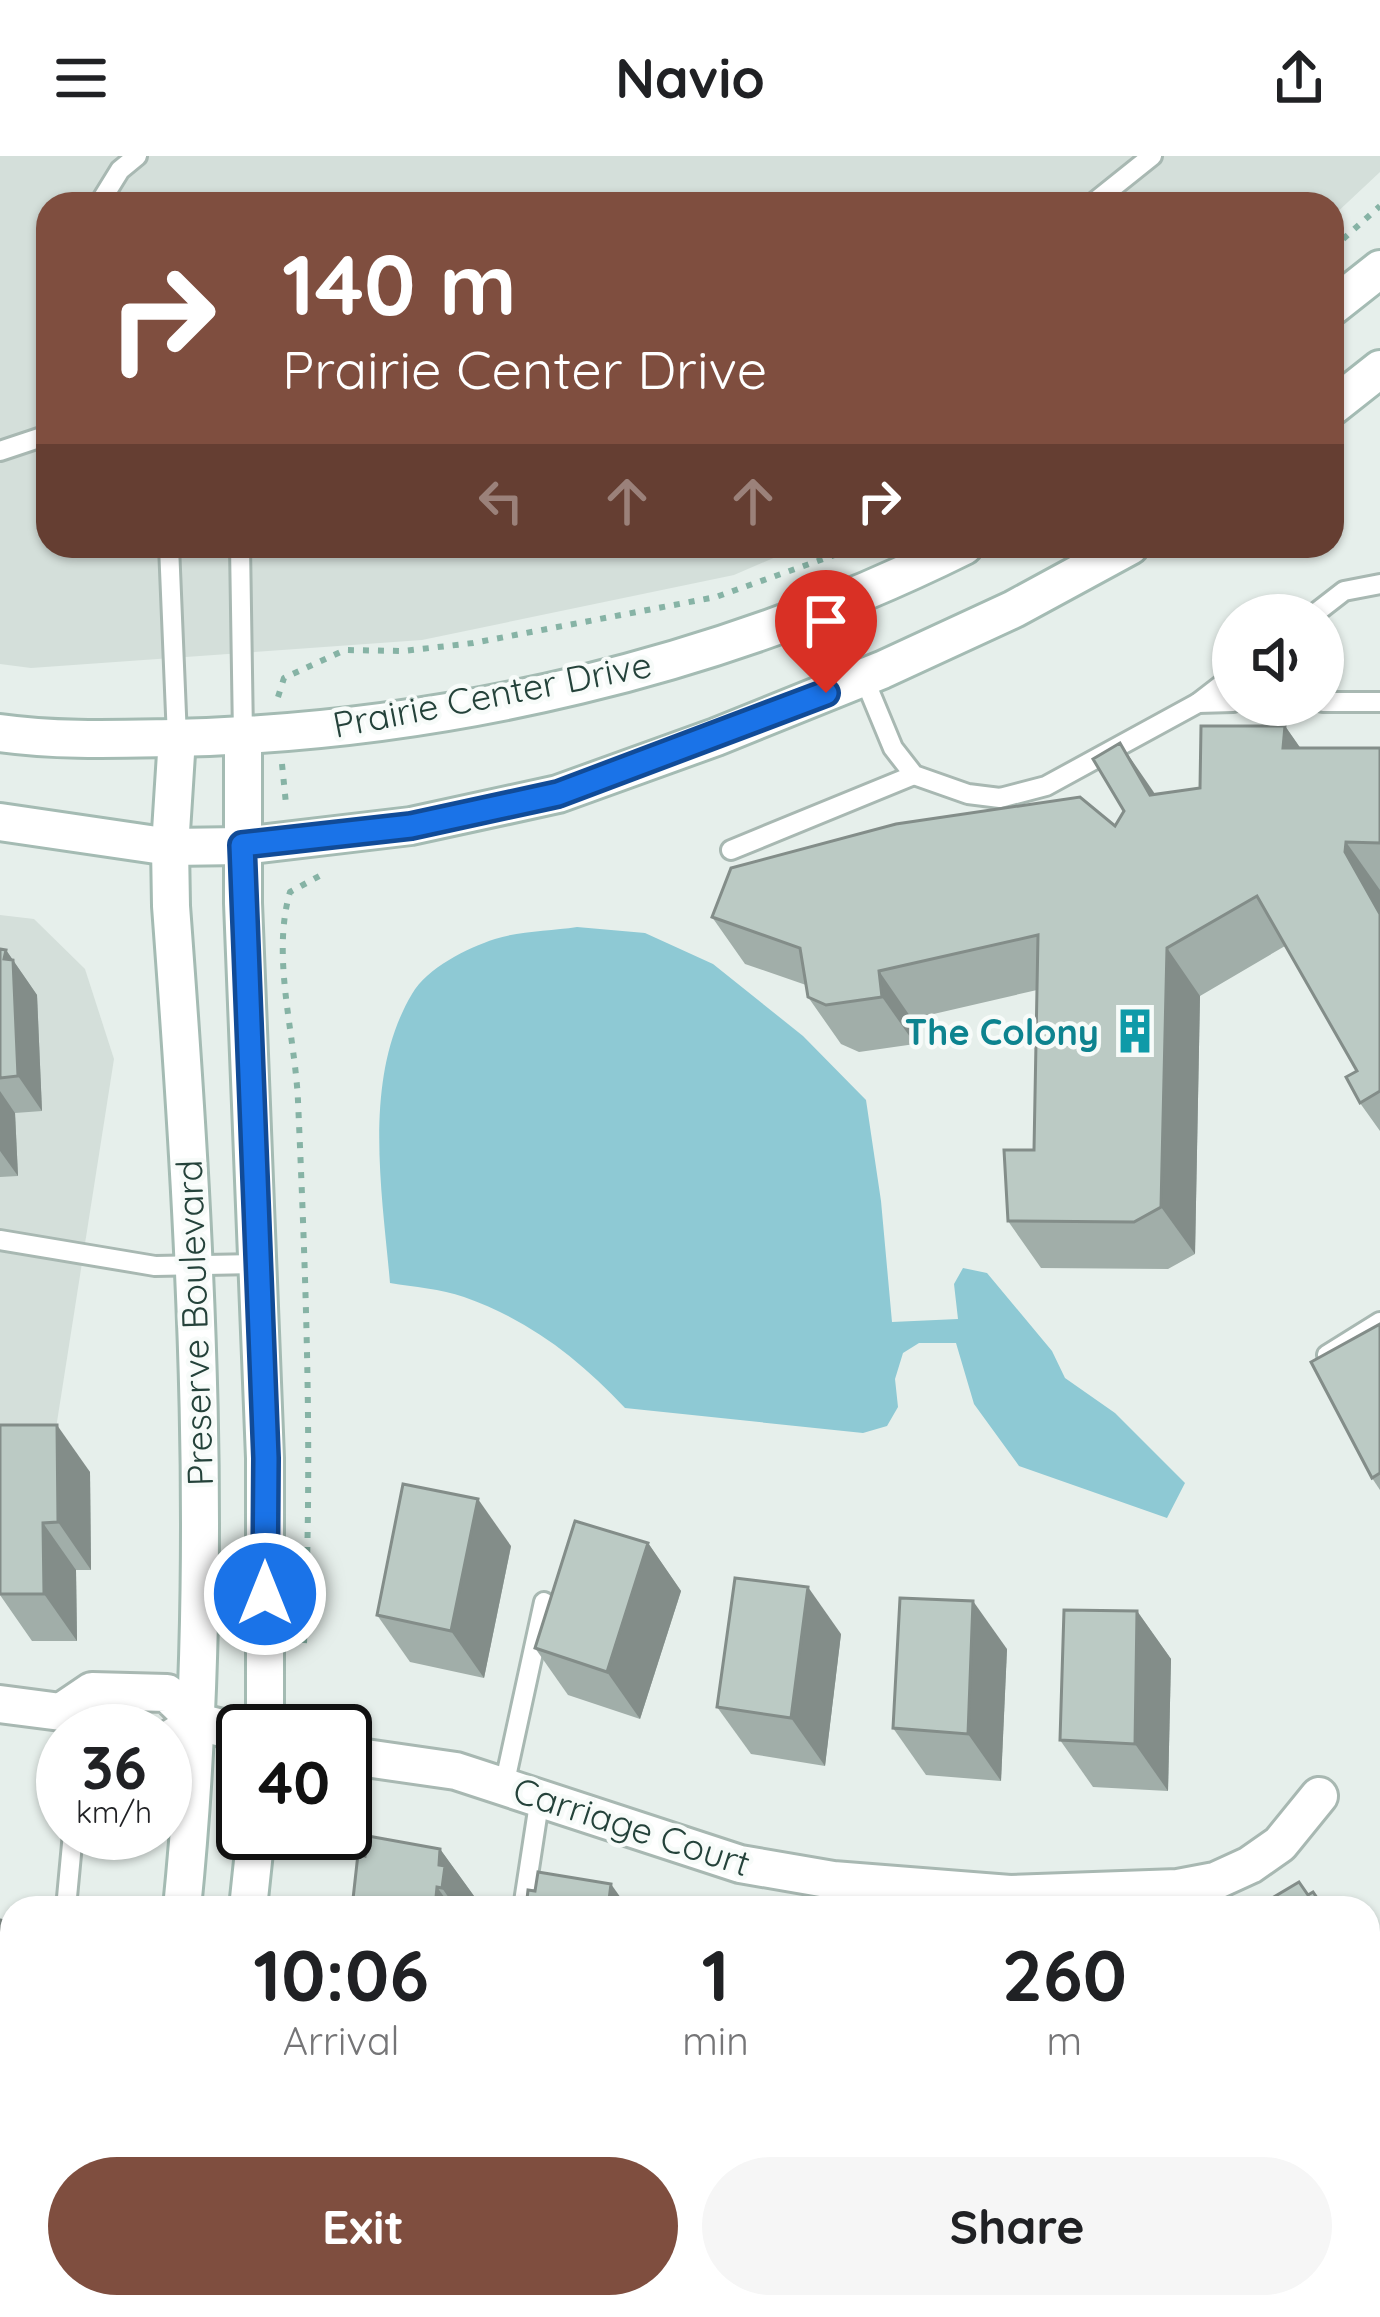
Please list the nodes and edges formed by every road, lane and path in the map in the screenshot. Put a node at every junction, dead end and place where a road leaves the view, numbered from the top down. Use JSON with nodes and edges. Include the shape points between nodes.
{"nodes":[{"id":1,"x":137,"y":156,"type":"edge"},
{"id":2,"x":1152,"y":156,"type":"edge"},
{"id":3,"x":106,"y":192,"type":"edge"},
{"id":4,"x":1107,"y":192,"type":"edge"},
{"id":5,"x":1380,"y":206,"type":"edge"},
{"id":6,"x":1344,"y":238,"type":"edge"},
{"id":7,"x":1380,"y":270,"type":"edge"},
{"id":8,"x":1344,"y":298,"type":"edge"},
{"id":9,"x":1380,"y":369,"type":"edge"},
{"id":10,"x":1344,"y":398,"type":"edge"},
{"id":11,"x":36,"y":439,"type":"edge"},
{"id":12,"x":0,"y":451,"type":"edge"},
{"id":13,"x":170,"y":558,"type":"edge"},
{"id":14,"x":240,"y":558,"type":"edge"},
{"id":15,"x":938,"y":558,"type":"edge"},
{"id":16,"x":1108,"y":558,"type":"edge"},
{"id":17,"x":1380,"y":584,"type":"edge"},
{"id":18,"x":1340,"y":594,"type":"edge"},
{"id":19,"x":864,"y":678,"type":"junction"},
{"id":20,"x":1212,"y":692,"type":"edge"},
{"id":21,"x":1344,"y":702,"type":"edge"},
{"id":22,"x":1380,"y":702,"type":"edge"},
{"id":23,"x":1198,"y":703,"type":"junction"},
{"id":24,"x":1212,"y":703,"type":"edge"},
{"id":25,"x":0,"y":733,"type":"edge"},
{"id":26,"x":243,"y":735,"type":"junction"},
{"id":27,"x":177,"y":738,"type":"junction"},
{"id":28,"x":914,"y":775,"type":"junction"},
{"id":29,"x":0,"y":822,"type":"edge"},
{"id":30,"x":242,"y":845,"type":"junction"},
{"id":31,"x":170,"y":847,"type":"junction"},
{"id":32,"x":731,"y":850,"type":"dead end"},
{"id":33,"x":335,"y":872,"type":"dead end"},
{"id":34,"x":0,"y":1240,"type":"edge"},
{"id":35,"x":259,"y":1264,"type":"junction"},
{"id":36,"x":195,"y":1265,"type":"junction"},
{"id":37,"x":1380,"y":1322,"type":"edge"},
{"id":38,"x":1318,"y":1360,"type":"edge"},
{"id":39,"x":544,"y":1601,"type":"edge"},
{"id":40,"x":303,"y":1661,"type":"dead end"},
{"id":41,"x":0,"y":1704,"type":"edge"},
{"id":42,"x":82,"y":1704,"type":"edge"},
{"id":43,"x":178,"y":1704,"type":"edge"},
{"id":44,"x":265,"y":1704,"type":"edge"},
{"id":45,"x":36,"y":1713,"type":"edge"},
{"id":46,"x":192,"y":1717,"type":"edge"},
{"id":47,"x":197,"y":1722,"type":"junction"},
{"id":48,"x":192,"y":1725,"type":"edge"},
{"id":49,"x":216,"y":1727,"type":"edge"},
{"id":50,"x":372,"y":1759,"type":"edge"},
{"id":51,"x":504,"y":1786,"type":"junction"},
{"id":52,"x":1319,"y":1796,"type":"dead end"},
{"id":53,"x":540,"y":1797,"type":"junction"},
{"id":54,"x":70,"y":1860,"type":"edge"},
{"id":55,"x":253,"y":1860,"type":"edge"},
{"id":56,"x":67,"y":1896,"type":"edge"},
{"id":57,"x":183,"y":1896,"type":"edge"},
{"id":58,"x":249,"y":1896,"type":"edge"},
{"id":59,"x":525,"y":1896,"type":"edge"}],
"edges":[{"from":1,"to":3,"type":"lane"},
{"from":2,"to":4,"type":"lane"},
{"from":5,"to":6,"type":"path"},
{"from":7,"to":8,"type":"street"},
{"from":9,"to":10,"type":"street"},
{"from":11,"to":12,"type":"lane"},
{"from":13,"to":27,"type":"lane"},
{"from":14,"to":26,"type":"lane"},
{"from":15,"to":26,"type":"street","name":"Prairie Center Drive","via":[[811,616],[574,686],[368,723]]},
{"from":16,"to":19,"type":"street"},
{"from":17,"to":18,"type":"lane"},
{"from":19,"to":28,"type":"lane","via":[[893,748]]},
{"from":19,"to":30,"type":"street","via":[[558,794],[411,826]]},
{"from":20,"to":23,"type":"lane"},
{"from":21,"to":22,"type":"lane"},
{"from":23,"to":24,"type":"lane"},
{"from":23,"to":28,"type":"lane","via":[[1046,786],[1000,797]]},
{"from":25,"to":27,"type":"street","name":"Prairie Center Drive"},
{"from":26,"to":27,"type":"street","name":"Prairie Center Drive"},
{"from":26,"to":30,"type":"street","name":"Preserve Boulevard"},
{"from":27,"to":31,"type":"street","name":"Preserve Boulevard"},
{"from":28,"to":32,"type":"lane"},
{"from":29,"to":31,"type":"street"},
{"from":30,"to":31,"type":"street"},
{"from":30,"to":35,"type":"street","name":"Preserve Boulevard"},
{"from":31,"to":36,"type":"street","name":"Preserve Boulevard"},
{"from":33,"to":40,"type":"path","via":[[290,892],[282,919],[306,1292]]},
{"from":34,"to":36,"type":"lane","via":[[155,1266]]},
{"from":35,"to":36,"type":"lane"},
{"from":35,"to":44,"type":"street","name":"Preserve Boulevard"},
{"from":36,"to":47,"type":"street","name":"Preserve Boulevard"},
{"from":37,"to":38,"type":"lane"},
{"from":39,"to":51,"type":"lane"},
{"from":41,"to":45,"type":"street"},
{"from":42,"to":43,"type":"street","via":[[92,1691],[166,1693]]},
{"from":46,"to":47,"type":"street"},
{"from":47,"to":48,"type":"street"},
{"from":47,"to":49,"type":"street"},
{"from":47,"to":57,"type":"street","name":"Preserve Boulevard"},
{"from":50,"to":51,"type":"street","name":"Carriage Court"},
{"from":51,"to":53,"type":"street","name":"Carriage Court"},
{"from":52,"to":53,"type":"street","name":"Carriage Court","via":[[1280,1844],[1215,1881],[1010,1894],[740,1864]]},
{"from":53,"to":59,"type":"lane"},
{"from":54,"to":56,"type":"lane"},
{"from":55,"to":58,"type":"street"}]}
